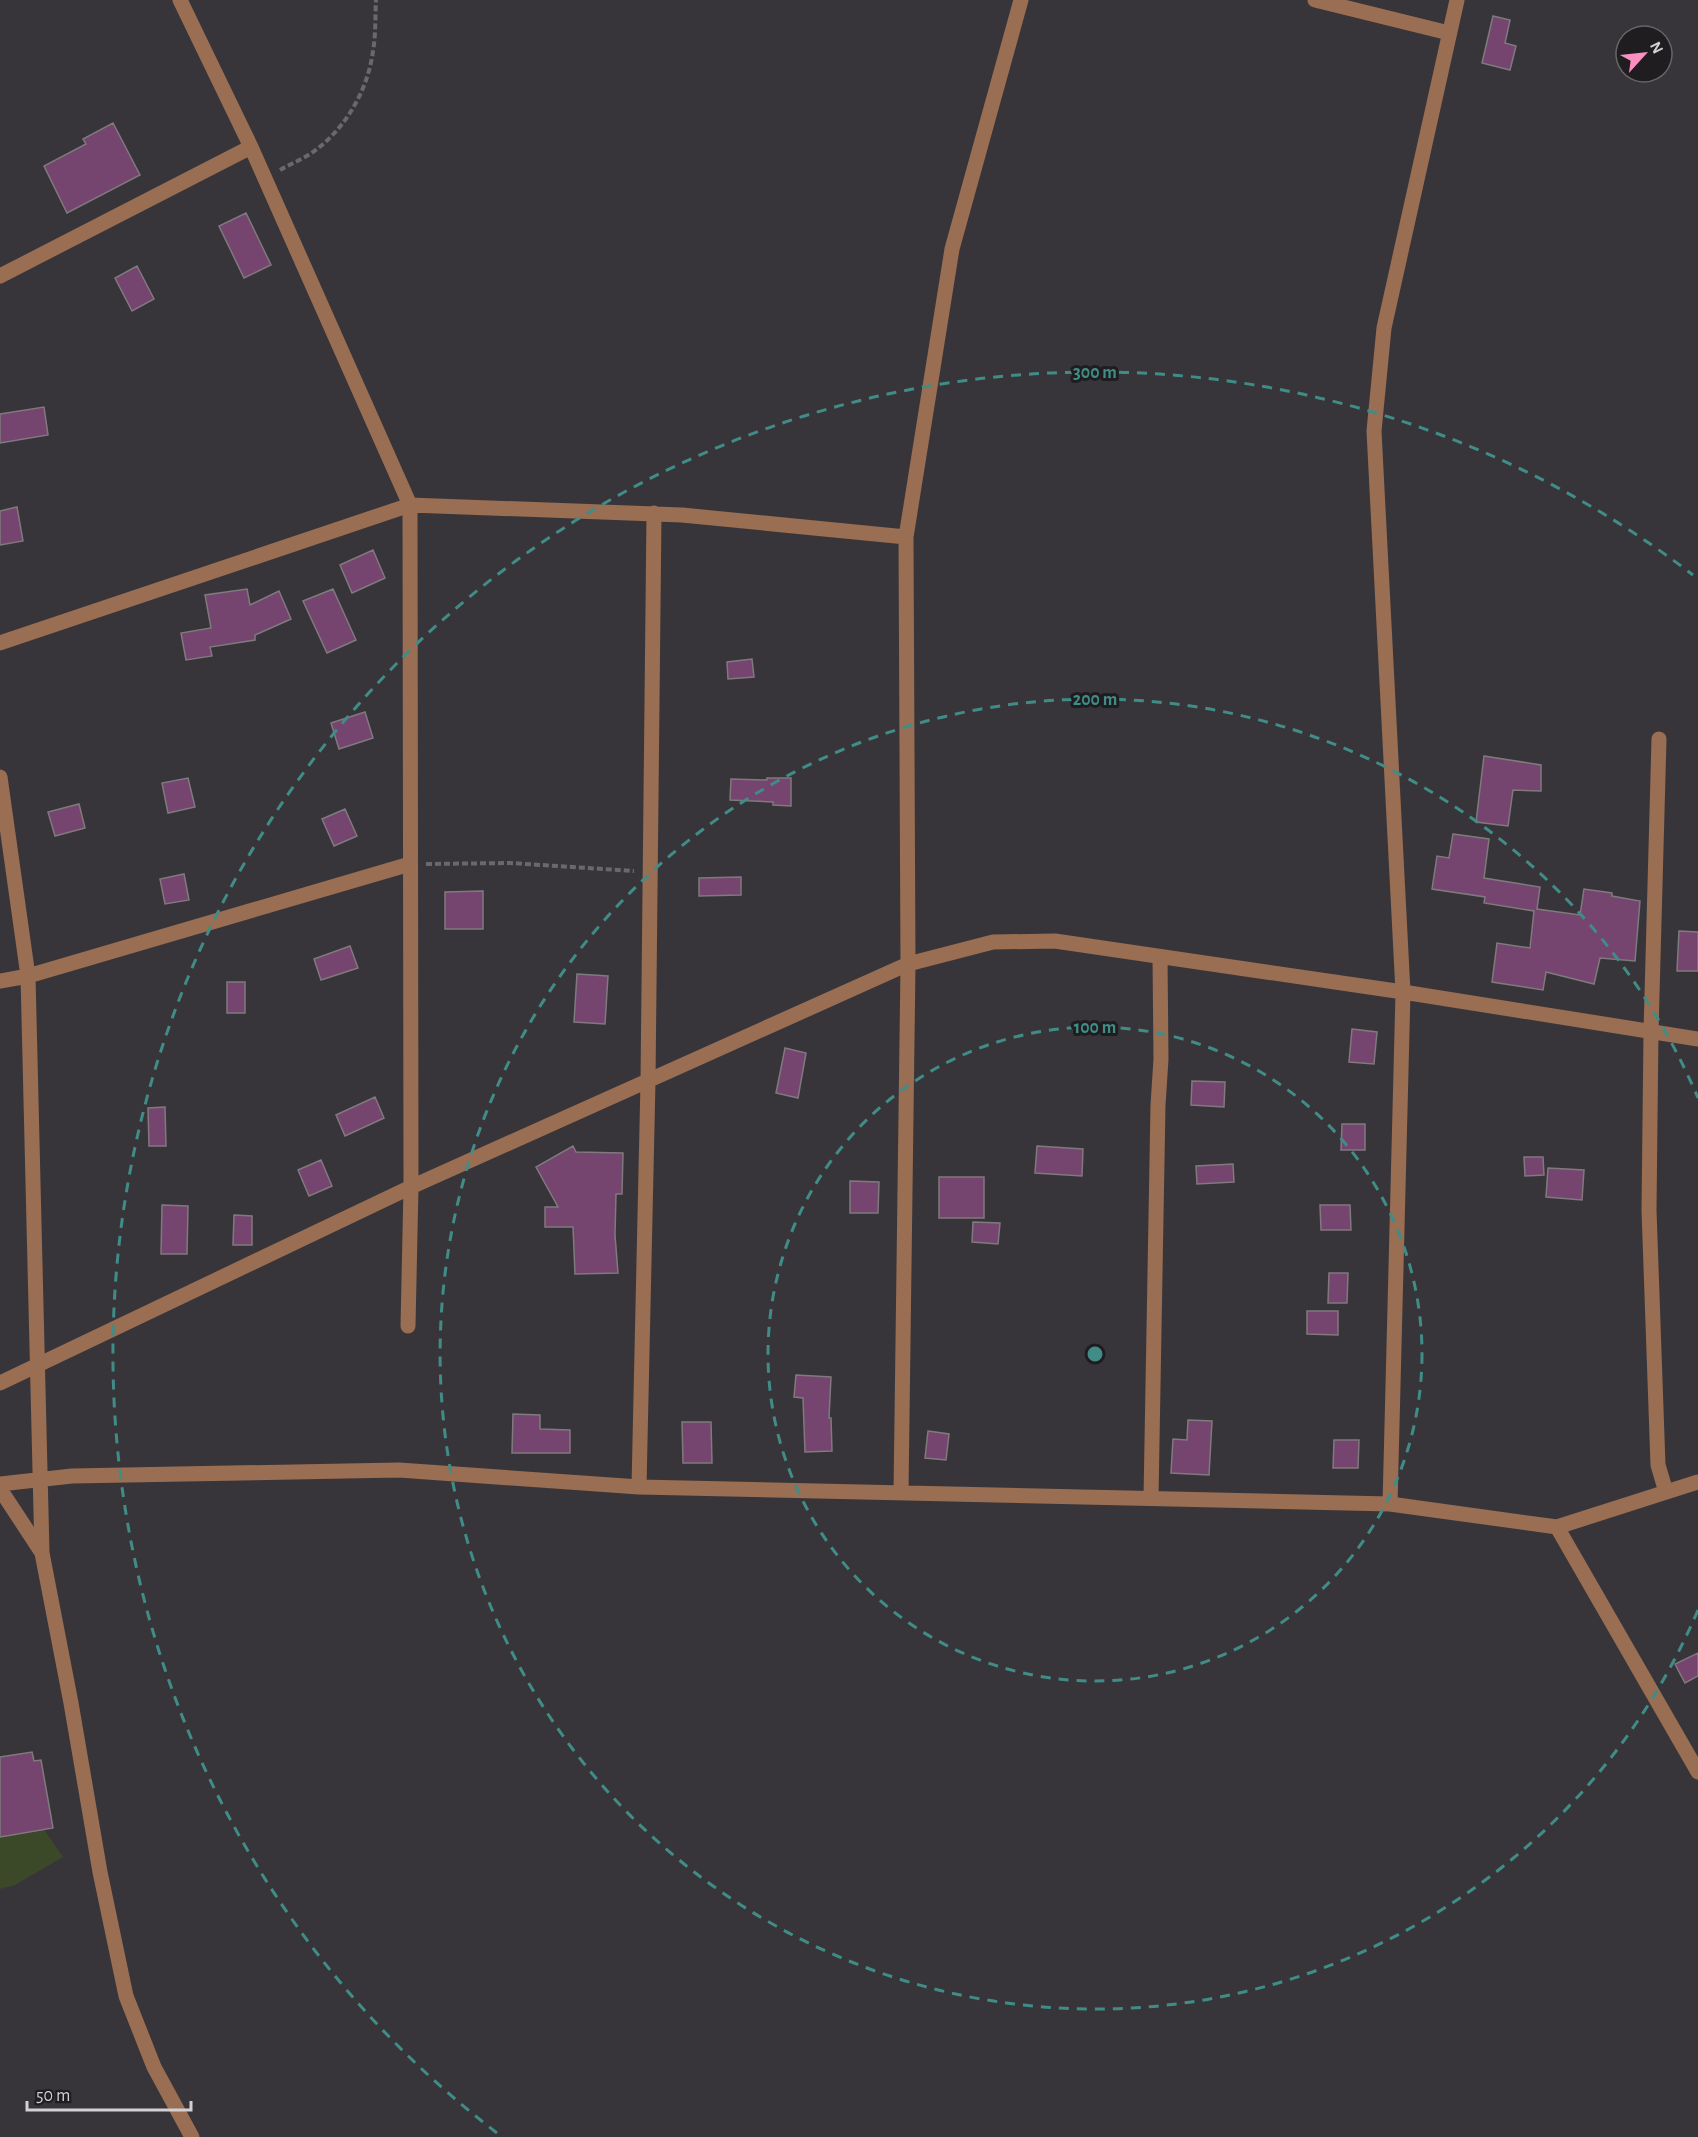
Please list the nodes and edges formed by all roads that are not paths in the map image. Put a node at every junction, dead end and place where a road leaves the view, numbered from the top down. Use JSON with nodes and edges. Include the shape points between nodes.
{"nodes":[{"id":1,"x":180,"y":0,"type":"edge"},
{"id":2,"x":1022,"y":0,"type":"edge"},
{"id":3,"x":1315,"y":0,"type":"edge"},
{"id":4,"x":1456,"y":0,"type":"edge"},
{"id":5,"x":1449,"y":33,"type":"junction"},
{"id":6,"x":251,"y":147,"type":"junction"},
{"id":7,"x":0,"y":276,"type":"edge"},
{"id":8,"x":410,"y":505,"type":"junction"},
{"id":9,"x":654,"y":513,"type":"junction"},
{"id":10,"x":906,"y":537,"type":"junction"},
{"id":11,"x":0,"y":643,"type":"edge"},
{"id":12,"x":1659,"y":739,"type":"dead end"},
{"id":13,"x":0,"y":777,"type":"edge"},
{"id":14,"x":410,"y":864,"type":"junction"},
{"id":15,"x":1160,"y":957,"type":"junction"},
{"id":16,"x":908,"y":964,"type":"junction"},
{"id":17,"x":28,"y":976,"type":"junction"},
{"id":18,"x":0,"y":981,"type":"edge"},
{"id":19,"x":1403,"y":992,"type":"junction"},
{"id":20,"x":1651,"y":1032,"type":"junction"},
{"id":21,"x":1698,"y":1040,"type":"edge"},
{"id":22,"x":648,"y":1081,"type":"junction"},
{"id":23,"x":411,"y":1187,"type":"junction"},
{"id":24,"x":408,"y":1326,"type":"dead end"},
{"id":25,"x":36,"y":1366,"type":"junction"},
{"id":26,"x":0,"y":1383,"type":"edge"},
{"id":27,"x":40,"y":1480,"type":"junction"},
{"id":28,"x":1698,"y":1482,"type":"edge"},
{"id":29,"x":0,"y":1484,"type":"edge"},
{"id":30,"x":639,"y":1487,"type":"junction"},
{"id":31,"x":1666,"y":1492,"type":"junction"},
{"id":32,"x":901,"y":1493,"type":"junction"},
{"id":33,"x":0,"y":1494,"type":"edge"},
{"id":34,"x":1151,"y":1498,"type":"junction"},
{"id":35,"x":1390,"y":1504,"type":"junction"},
{"id":36,"x":1557,"y":1527,"type":"junction"},
{"id":37,"x":42,"y":1553,"type":"junction"},
{"id":38,"x":1698,"y":1772,"type":"edge"},
{"id":39,"x":192,"y":2137,"type":"edge"}],
"edges":[{"from":1,"to":6,"type":"street"},
{"from":2,"to":10,"type":"street","via":[[952,249]]},
{"from":3,"to":5,"type":"street"},
{"from":4,"to":5,"type":"street"},
{"from":5,"to":19,"type":"street","via":[[1384,328],[1374,431]]},
{"from":6,"to":7,"type":"street"},
{"from":6,"to":8,"type":"street"},
{"from":8,"to":9,"type":"street"},
{"from":8,"to":11,"type":"street"},
{"from":8,"to":14,"type":"street"},
{"from":9,"to":10,"type":"street"},
{"from":9,"to":22,"type":"street"},
{"from":10,"to":16,"type":"street"},
{"from":12,"to":20,"type":"street"},
{"from":13,"to":17,"type":"street"},
{"from":14,"to":17,"type":"street"},
{"from":14,"to":23,"type":"street"},
{"from":15,"to":16,"type":"street","via":[[1055,941],[993,942]]},
{"from":15,"to":19,"type":"street"},
{"from":15,"to":34,"type":"street"},
{"from":16,"to":22,"type":"street"},
{"from":16,"to":32,"type":"street"},
{"from":17,"to":18,"type":"street"},
{"from":17,"to":25,"type":"street"},
{"from":19,"to":20,"type":"street"},
{"from":19,"to":35,"type":"street"},
{"from":20,"to":21,"type":"street"},
{"from":20,"to":31,"type":"street","via":[[1649,1210],[1658,1465]]},
{"from":22,"to":23,"type":"street"},
{"from":22,"to":30,"type":"street"},
{"from":23,"to":24,"type":"street"},
{"from":23,"to":25,"type":"street"},
{"from":25,"to":26,"type":"street"},
{"from":25,"to":27,"type":"street"},
{"from":27,"to":29,"type":"street"},
{"from":27,"to":30,"type":"street","via":[[72,1476],[399,1470]]},
{"from":27,"to":37,"type":"street"},
{"from":28,"to":31,"type":"street"},
{"from":30,"to":32,"type":"street"},
{"from":31,"to":36,"type":"street"},
{"from":32,"to":34,"type":"street"},
{"from":33,"to":37,"type":"street"},
{"from":34,"to":35,"type":"street"},
{"from":35,"to":36,"type":"street"},
{"from":36,"to":38,"type":"street"},
{"from":37,"to":39,"type":"street","via":[[126,1996],[154,2067]]}]}
